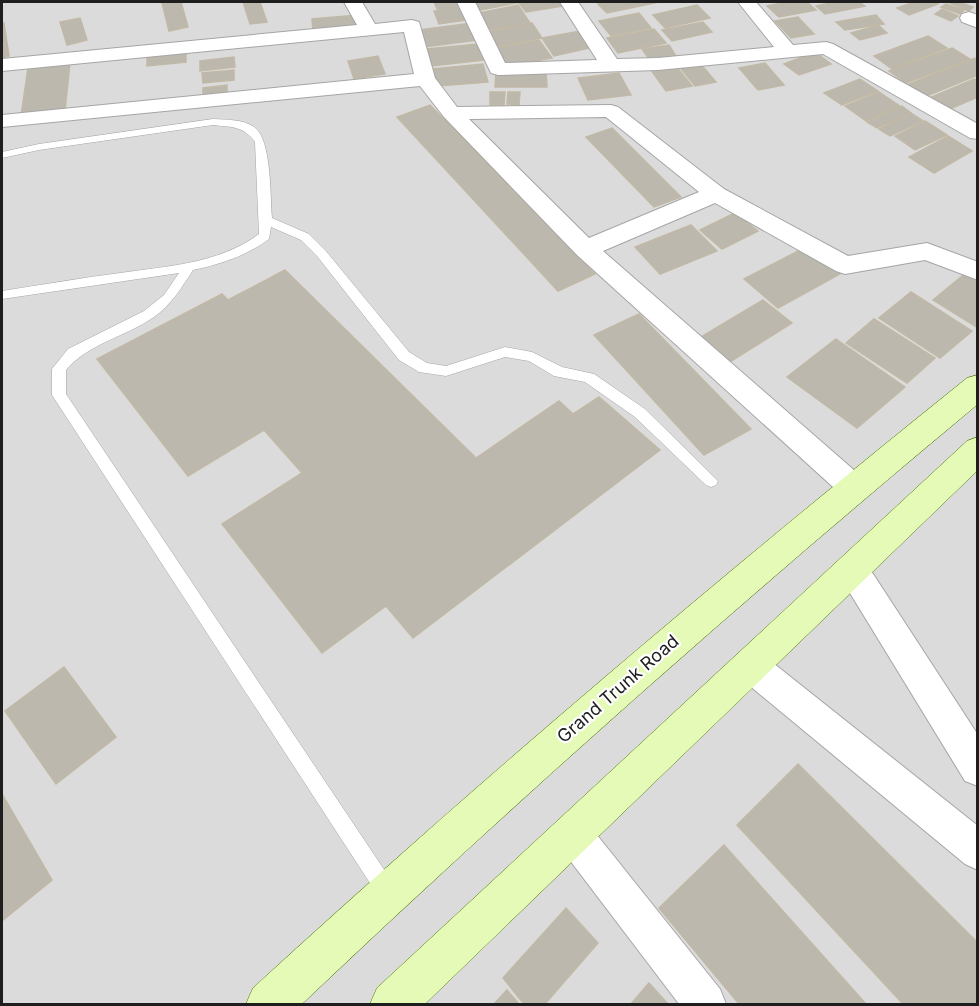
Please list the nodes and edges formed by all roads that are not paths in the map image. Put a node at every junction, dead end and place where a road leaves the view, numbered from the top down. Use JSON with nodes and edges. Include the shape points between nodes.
{"nodes":[{"id":1,"x":353,"y":2,"type":"edge"},
{"id":2,"x":466,"y":2,"type":"edge"},
{"id":3,"x":568,"y":2,"type":"edge"},
{"id":4,"x":747,"y":2,"type":"edge"},
{"id":5,"x":369,"y":30,"type":"junction"},
{"id":6,"x":788,"y":52,"type":"junction"},
{"id":7,"x":2,"y":65,"type":"edge"},
{"id":8,"x":611,"y":66,"type":"junction"},
{"id":9,"x":424,"y":79,"type":"junction"},
{"id":10,"x":451,"y":113,"type":"junction"},
{"id":11,"x":2,"y":121,"type":"edge"},
{"id":12,"x":978,"y":133,"type":"edge"},
{"id":13,"x":2,"y":155,"type":"edge"},
{"id":14,"x":716,"y":194,"type":"junction"},
{"id":15,"x":266,"y":220,"type":"junction"},
{"id":16,"x":586,"y":249,"type":"junction"},
{"id":17,"x":190,"y":266,"type":"junction"},
{"id":18,"x":978,"y":272,"type":"edge"},
{"id":19,"x":2,"y":295,"type":"edge"},
{"id":20,"x":978,"y":386,"type":"edge"},
{"id":21,"x":978,"y":450,"type":"edge"},
{"id":22,"x":711,"y":481,"type":"dead end"},
{"id":23,"x":853,"y":488,"type":"junction"},
{"id":24,"x":853,"y":570,"type":"junction"},
{"id":25,"x":752,"y":666,"type":"junction"},
{"id":26,"x":978,"y":768,"type":"edge"},
{"id":27,"x":572,"y":834,"type":"junction"},
{"id":28,"x":978,"y":851,"type":"edge"},
{"id":29,"x":388,"y":893,"type":"junction"},
{"id":30,"x":269,"y":1005,"type":"edge"},
{"id":31,"x":393,"y":1005,"type":"edge"},
{"id":32,"x":705,"y":1005,"type":"edge"}],
"edges":[{"from":1,"to":5,"type":"street"},
{"from":2,"to":8,"type":"street","via":[[498,69]]},
{"from":3,"to":8,"type":"street"},
{"from":4,"to":6,"type":"street"},
{"from":5,"to":7,"type":"street"},
{"from":5,"to":9,"type":"street","via":[[412,26]]},
{"from":6,"to":8,"type":"street"},
{"from":6,"to":12,"type":"street","via":[[826,48]]},
{"from":9,"to":10,"type":"street"},
{"from":9,"to":11,"type":"street"},
{"from":10,"to":14,"type":"street","via":[[611,111]]},
{"from":10,"to":16,"type":"street"},
{"from":13,"to":15,"type":"lane","via":[[213,122],[238,124],[252,130],[260,142]]},
{"from":14,"to":16,"type":"street"},
{"from":14,"to":18,"type":"street","via":[[845,265],[927,251]]},
{"from":15,"to":17,"type":"lane","via":[[265,236],[253,247]]},
{"from":15,"to":22,"type":"lane","via":[[305,237],[404,356],[424,368],[446,371],[505,352],[532,357],[559,372],[589,378],[640,413]]},
{"from":16,"to":23,"type":"street"},
{"from":17,"to":19,"type":"lane"},
{"from":17,"to":29,"type":"lane","via":[[168,298],[149,314],[73,353],[59,369],[59,395]]},
{"from":20,"to":23,"type":"main road","name":"Grand Trunk Road"},
{"from":21,"to":24,"type":"main road"},
{"from":23,"to":29,"type":"main road","name":"Grand Trunk Road","via":[[661,651]]},
{"from":24,"to":25,"type":"main road"},
{"from":24,"to":26,"type":"street"},
{"from":25,"to":27,"type":"main road"},
{"from":25,"to":28,"type":"street"},
{"from":27,"to":31,"type":"main road"},
{"from":27,"to":32,"type":"street"},
{"from":29,"to":30,"type":"main road","name":"Grand Trunk Road"}]}
